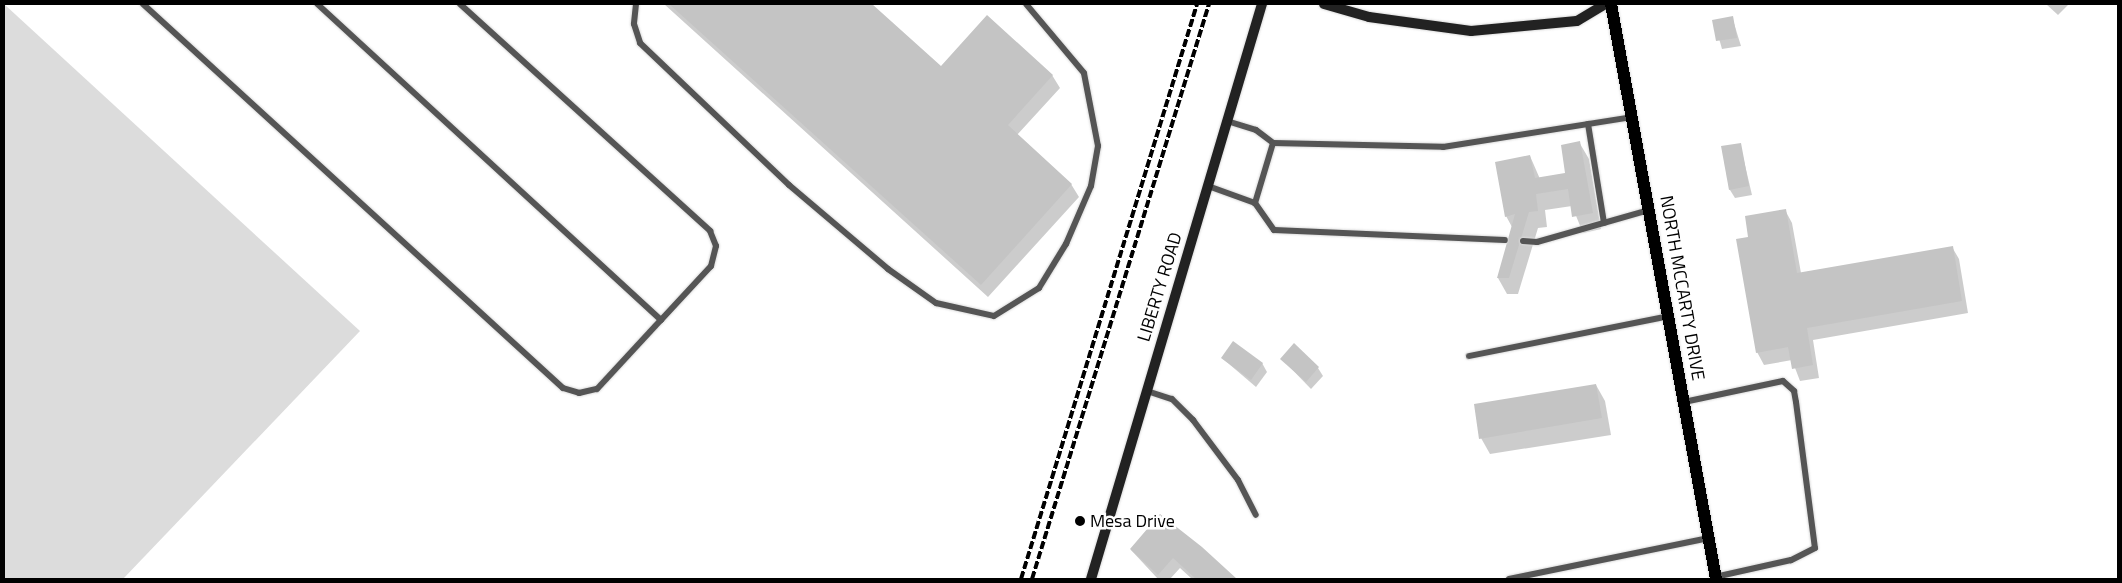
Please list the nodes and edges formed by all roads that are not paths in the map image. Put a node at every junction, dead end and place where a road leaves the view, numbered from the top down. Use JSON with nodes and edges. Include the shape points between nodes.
{"nodes":[{"id":1,"x":143,"y":4,"type":"edge"},
{"id":2,"x":317,"y":4,"type":"edge"},
{"id":3,"x":460,"y":4,"type":"edge"},
{"id":4,"x":636,"y":4,"type":"edge"},
{"id":5,"x":1026,"y":4,"type":"edge"},
{"id":6,"x":1324,"y":4,"type":"edge"},
{"id":7,"x":1605,"y":4,"type":"edge"},
{"id":8,"x":1611,"y":4,"type":"edge"},
{"id":9,"x":1260,"y":9,"type":"edge"},
{"id":10,"x":1634,"y":117,"type":"junction"},
{"id":11,"x":1227,"y":121,"type":"junction"},
{"id":12,"x":1588,"y":124,"type":"junction"},
{"id":13,"x":1273,"y":143,"type":"junction"},
{"id":14,"x":1208,"y":186,"type":"junction"},
{"id":15,"x":1255,"y":203,"type":"junction"},
{"id":16,"x":1650,"y":210,"type":"junction"},
{"id":17,"x":1604,"y":223,"type":"junction"},
{"id":18,"x":1505,"y":240,"type":"dead end"},
{"id":19,"x":1523,"y":241,"type":"dead end"},
{"id":20,"x":1669,"y":316,"type":"junction"},
{"id":21,"x":661,"y":320,"type":"junction"},
{"id":22,"x":1469,"y":356,"type":"dead end"},
{"id":23,"x":1146,"y":391,"type":"junction"},
{"id":24,"x":1684,"y":402,"type":"junction"},
{"id":25,"x":1256,"y":515,"type":"dead end"},
{"id":26,"x":1709,"y":538,"type":"junction"},
{"id":27,"x":1716,"y":578,"type":"edge"},
{"id":28,"x":1091,"y":579,"type":"edge"},
{"id":29,"x":1509,"y":579,"type":"edge"}],
"edges":[{"from":1,"to":21,"type":"lane","via":[[563,388],[579,392],[597,389]]},
{"from":2,"to":21,"type":"lane"},
{"from":3,"to":21,"type":"lane","via":[[710,230],[716,246],[711,266]]},
{"from":4,"to":5,"type":"lane","via":[[634,24],[640,43],[789,185],[888,269],[936,303],[994,316],[1039,288],[1066,244],[1091,186],[1098,146],[1084,73]]},
{"from":6,"to":7,"type":"main road","via":[[1369,17],[1471,32],[1576,21]]},
{"from":8,"to":10,"type":"main road","name":"NORTH MCCARTY DRIVE"},
{"from":9,"to":11,"type":"main road","name":"LIBERTY ROAD"},
{"from":10,"to":12,"type":"lane"},
{"from":10,"to":16,"type":"main road","name":"NORTH MCCARTY DRIVE"},
{"from":11,"to":13,"type":"lane","via":[[1256,130]]},
{"from":11,"to":14,"type":"main road","name":"LIBERTY ROAD"},
{"from":12,"to":13,"type":"lane","via":[[1443,147]]},
{"from":12,"to":17,"type":"lane"},
{"from":13,"to":15,"type":"lane"},
{"from":14,"to":15,"type":"lane"},
{"from":14,"to":23,"type":"main road","name":"LIBERTY ROAD"},
{"from":15,"to":18,"type":"lane","via":[[1274,230]]},
{"from":16,"to":17,"type":"lane"},
{"from":16,"to":20,"type":"main road","name":"NORTH MCCARTY DRIVE"},
{"from":17,"to":19,"type":"lane","via":[[1537,242]]},
{"from":20,"to":22,"type":"lane"},
{"from":20,"to":24,"type":"main road","name":"NORTH MCCARTY DRIVE"},
{"from":23,"to":25,"type":"lane","via":[[1172,398],[1193,420],[1238,480]]},
{"from":23,"to":28,"type":"main road","name":"LIBERTY ROAD"},
{"from":24,"to":26,"type":"main road","name":"NORTH MCCARTY DRIVE"},
{"from":24,"to":27,"type":"lane","via":[[1783,381],[1794,391],[1796,402],[1815,548],[1791,560]]},
{"from":26,"to":27,"type":"main road","name":"NORTH MCCARTY DRIVE"},
{"from":26,"to":29,"type":"lane"}]}
